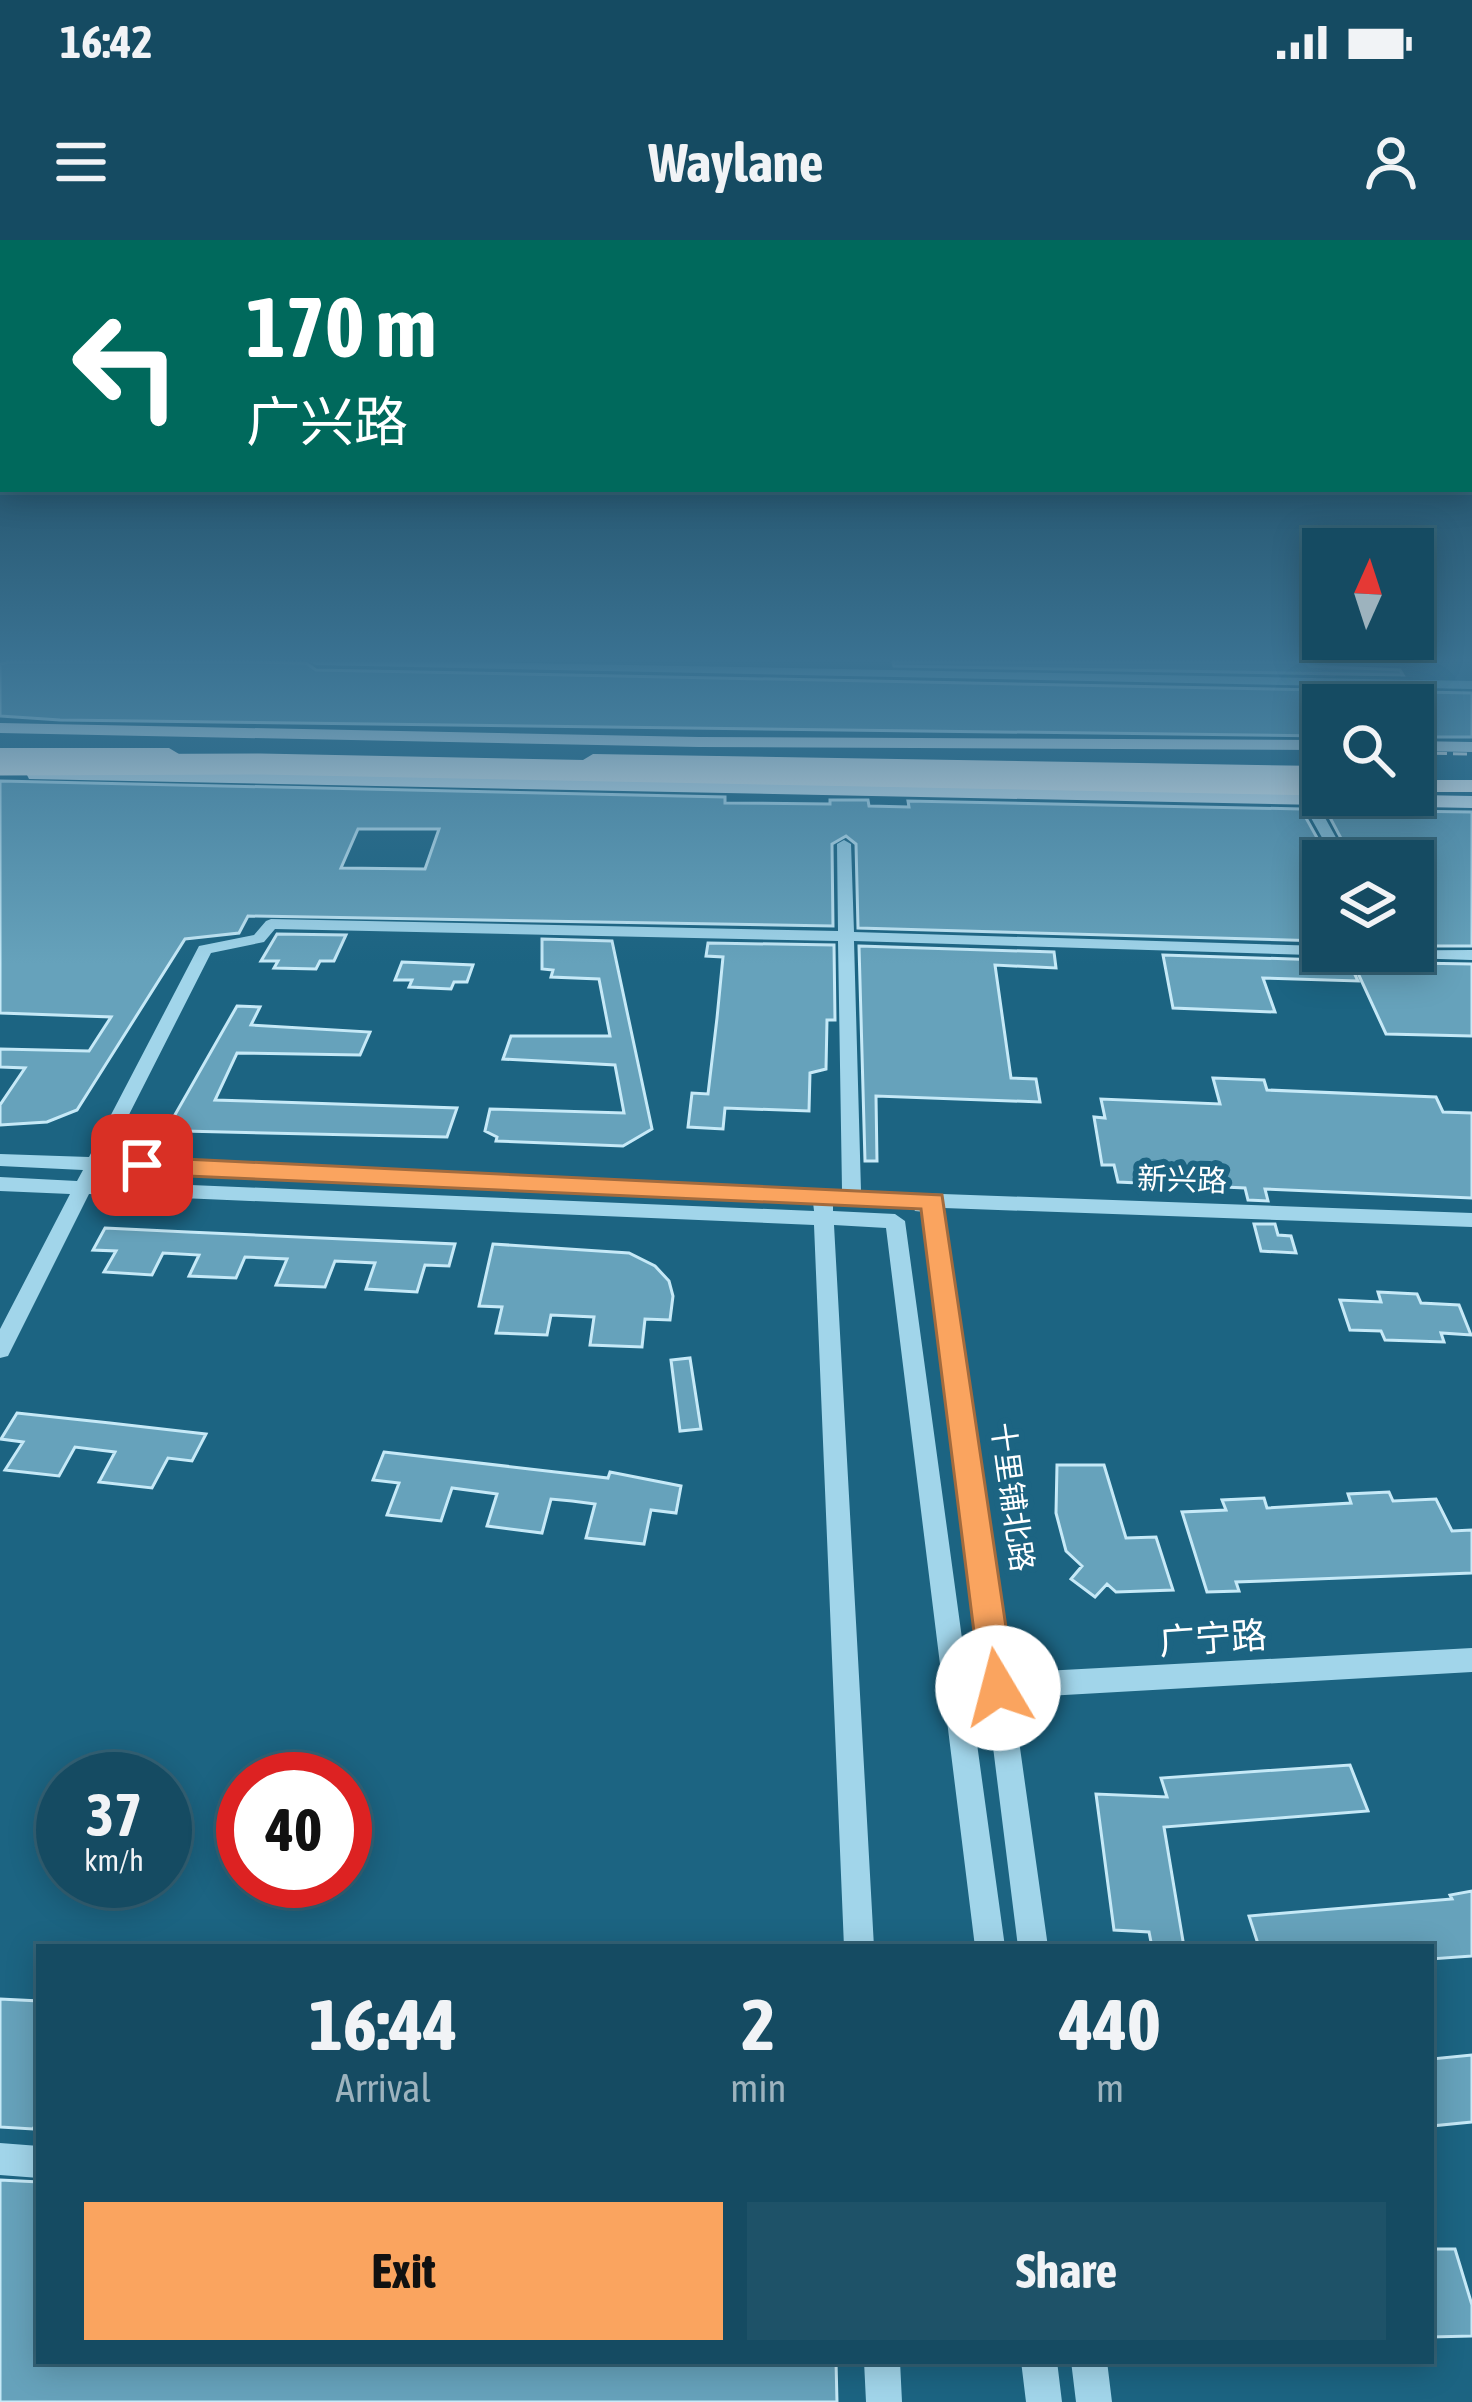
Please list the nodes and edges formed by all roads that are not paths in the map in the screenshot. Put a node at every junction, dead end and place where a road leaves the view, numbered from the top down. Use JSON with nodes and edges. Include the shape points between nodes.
{"nodes":[{"id":1,"x":224,"y":763,"type":"edge"},
{"id":2,"x":319,"y":763,"type":"edge"},
{"id":3,"x":570,"y":763,"type":"edge"},
{"id":4,"x":370,"y":764,"type":"junction"},
{"id":5,"x":1302,"y":772,"type":"edge"},
{"id":6,"x":1434,"y":772,"type":"edge"},
{"id":7,"x":1472,"y":772,"type":"edge"},
{"id":8,"x":0,"y":774,"type":"edge"},
{"id":9,"x":420,"y":781,"type":"junction"},
{"id":10,"x":734,"y":788,"type":"junction"},
{"id":11,"x":1434,"y":790,"type":"edge"},
{"id":12,"x":1302,"y":792,"type":"edge"},
{"id":13,"x":1302,"y":792,"type":"edge"},
{"id":14,"x":1434,"y":796,"type":"edge"},
{"id":15,"x":1469,"y":797,"type":"edge"},
{"id":16,"x":844,"y":844,"type":"dead end"},
{"id":17,"x":845,"y":936,"type":"junction"},
{"id":18,"x":1302,"y":950,"type":"edge"},
{"id":19,"x":1434,"y":954,"type":"edge"},
{"id":20,"x":1472,"y":955,"type":"edge"},
{"id":21,"x":0,"y":1160,"type":"edge"},
{"id":22,"x":97,"y":1163,"type":"junction"},
{"id":23,"x":0,"y":1184,"type":"edge"},
{"id":24,"x":80,"y":1187,"type":"junction"},
{"id":25,"x":852,"y":1196,"type":"junction"},
{"id":26,"x":933,"y":1201,"type":"junction"},
{"id":27,"x":822,"y":1205,"type":"junction"},
{"id":28,"x":1472,"y":1220,"type":"edge"},
{"id":29,"x":895,"y":1221,"type":"junction"},
{"id":30,"x":0,"y":1351,"type":"edge"},
{"id":31,"x":1472,"y":1660,"type":"edge"},
{"id":32,"x":959,"y":1688,"type":"junction"},
{"id":33,"x":998,"y":1688,"type":"junction"},
{"id":34,"x":860,"y":1944,"type":"edge"},
{"id":35,"x":990,"y":1944,"type":"edge"},
{"id":36,"x":1033,"y":1944,"type":"edge"},
{"id":37,"x":0,"y":2159,"type":"edge"},
{"id":38,"x":36,"y":2162,"type":"edge"},
{"id":39,"x":881,"y":2364,"type":"edge"},
{"id":40,"x":1040,"y":2364,"type":"edge"},
{"id":41,"x":1089,"y":2364,"type":"edge"},
{"id":42,"x":884,"y":2402,"type":"edge"},
{"id":43,"x":1044,"y":2402,"type":"edge"},
{"id":44,"x":1094,"y":2402,"type":"edge"}],
"edges":[{"from":1,"to":12,"type":"highway","bridge":true},
{"from":2,"to":4,"type":"main road"},
{"from":3,"to":5,"type":"highway","bridge":true},
{"from":4,"to":9,"type":"main road"},
{"from":4,"to":10,"type":"main road","via":[[594,768]]},
{"from":6,"to":7,"type":"highway"},
{"from":8,"to":9,"type":"main road"},
{"from":9,"to":10,"type":"main road"},
{"from":10,"to":13,"type":"main road"},
{"from":11,"to":15,"type":"highway"},
{"from":14,"to":15,"type":"main road"},
{"from":16,"to":17,"type":"street"},
{"from":17,"to":18,"type":"street"},
{"from":17,"to":22,"type":"street","via":[[272,925],[259,939],[205,949]]},
{"from":17,"to":25,"type":"street"},
{"from":19,"to":20,"type":"street"},
{"from":21,"to":22,"type":"street"},
{"from":22,"to":24,"type":"street"},
{"from":22,"to":27,"type":"street"},
{"from":23,"to":24,"type":"street"},
{"from":24,"to":27,"type":"street"},
{"from":24,"to":30,"type":"street"},
{"from":25,"to":26,"type":"street"},
{"from":25,"to":27,"type":"street"},
{"from":26,"to":28,"type":"street","name":"新兴路"},
{"from":26,"to":29,"type":"street","name":"新兴路"},
{"from":26,"to":33,"type":"street","name":"十里铺北路"},
{"from":27,"to":29,"type":"street"},
{"from":27,"to":34,"type":"street"},
{"from":29,"to":32,"type":"street"},
{"from":31,"to":33,"type":"street","name":"广宁路"},
{"from":32,"to":33,"type":"street","name":"广宁路"},
{"from":32,"to":35,"type":"street"},
{"from":33,"to":36,"type":"street","name":"十里铺北路"},
{"from":37,"to":38,"type":"street"},
{"from":39,"to":42,"type":"street"},
{"from":40,"to":43,"type":"street"},
{"from":41,"to":44,"type":"street"}]}
